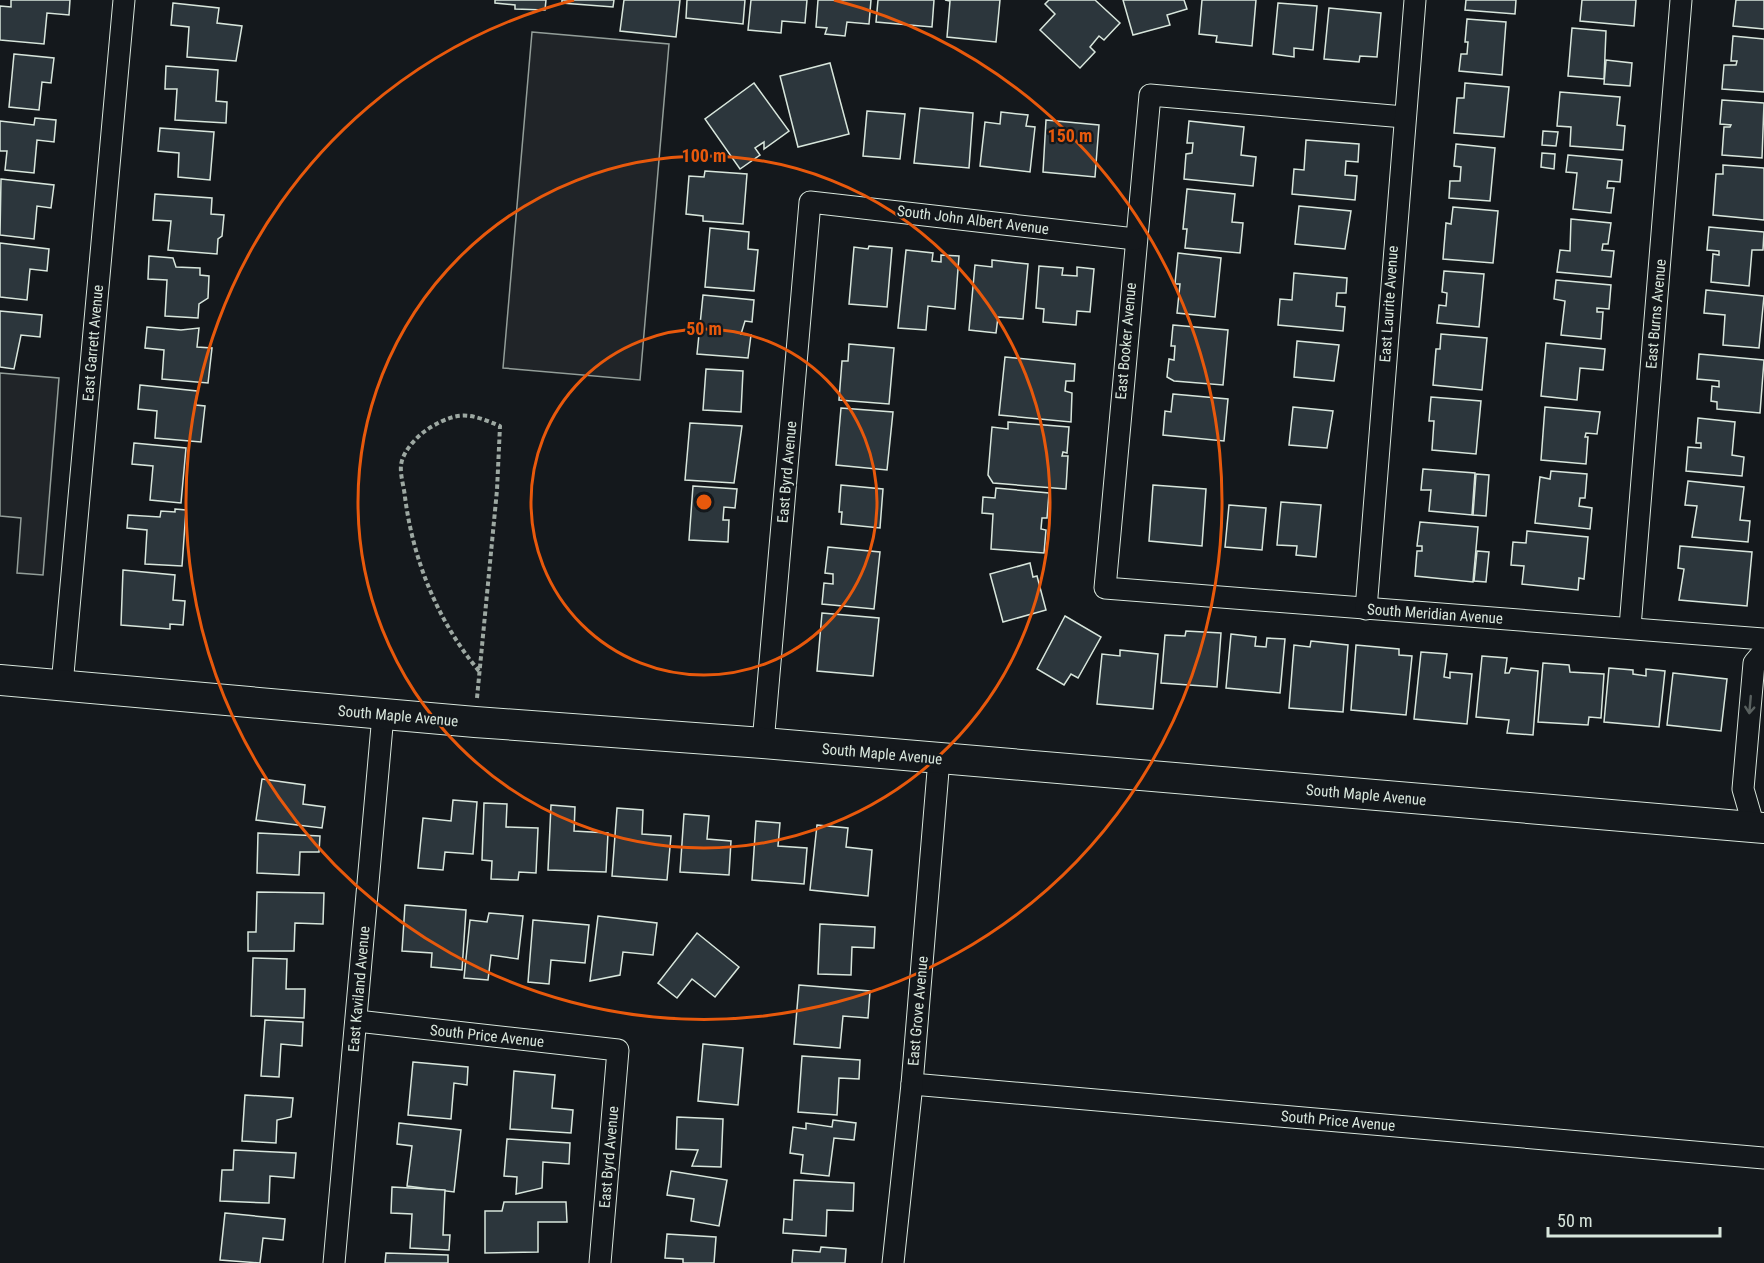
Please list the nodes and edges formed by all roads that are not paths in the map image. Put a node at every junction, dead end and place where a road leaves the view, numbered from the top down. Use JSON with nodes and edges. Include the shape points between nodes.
{"nodes":[{"id":1,"x":124,"y":0,"type":"edge"},
{"id":2,"x":1415,"y":0,"type":"edge"},
{"id":3,"x":1681,"y":0,"type":"edge"},
{"id":4,"x":1404,"y":117,"type":"junction"},
{"id":5,"x":810,"y":202,"type":"joint"},
{"id":6,"x":1135,"y":239,"type":"junction"},
{"id":7,"x":1105,"y":588,"type":"joint"},
{"id":8,"x":1366,"y":609,"type":"junction"},
{"id":9,"x":1630,"y":627,"type":"junction"},
{"id":10,"x":1764,"y":639,"type":"edge"},
{"id":11,"x":1764,"y":651,"type":"edge"},
{"id":12,"x":0,"y":680,"type":"edge"},
{"id":13,"x":62,"y":686,"type":"junction"},
{"id":14,"x":383,"y":714,"type":"junction"},
{"id":15,"x":763,"y":742,"type":"junction"},
{"id":16,"x":939,"y":759,"type":"junction"},
{"id":17,"x":1761,"y":821,"type":"edge"},
{"id":18,"x":357,"y":1021,"type":"junction"},
{"id":19,"x":618,"y":1050,"type":"joint"},
{"id":20,"x":912,"y":1084,"type":"junction"},
{"id":21,"x":1764,"y":1158,"type":"edge"},
{"id":22,"x":334,"y":1263,"type":"edge"},
{"id":23,"x":600,"y":1263,"type":"edge"},
{"id":24,"x":893,"y":1263,"type":"edge"}],
"edges":[{"from":1,"to":13,"type":"street","name":"East Garrett Avenue"},
{"from":2,"to":4,"type":"street","name":"East Laurite Avenue"},
{"from":3,"to":9,"type":"street","name":"East Burns Avenue"},
{"from":4,"to":6,"type":"street","name":"East Booker Avenue","via":[[1150,94]]},
{"from":4,"to":8,"type":"street","name":"East Laurite Avenue"},
{"from":5,"to":6,"type":"street","name":"South John Albert Avenue"},
{"from":5,"to":15,"type":"street","name":"East Byrd Avenue"},
{"from":6,"to":7,"type":"street","name":"East Booker Avenue"},
{"from":7,"to":8,"type":"street","name":"South Meridian Avenue"},
{"from":8,"to":9,"type":"street","name":"South Meridian Avenue"},
{"from":9,"to":10,"type":"street","name":"South Meridian Avenue"},
{"from":11,"to":17,"type":"street","one_way":true,"via":[[1754,663],[1743,789]]},
{"from":12,"to":13,"type":"main road","name":"South Maple Avenue"},
{"from":13,"to":14,"type":"main road","name":"South Maple Avenue"},
{"from":14,"to":15,"type":"main road","name":"South Maple Avenue"},
{"from":14,"to":18,"type":"street","name":"East Kaviland Avenue"},
{"from":15,"to":16,"type":"main road","name":"South Maple Avenue"},
{"from":16,"to":17,"type":"main road","name":"South Maple Avenue"},
{"from":16,"to":20,"type":"street","name":"East Grove Avenue"},
{"from":18,"to":19,"type":"street","name":"South Price Avenue"},
{"from":18,"to":22,"type":"street","name":"East Kaviland Avenue"},
{"from":19,"to":23,"type":"street","name":"East Byrd Avenue"},
{"from":20,"to":21,"type":"street","name":"South Price Avenue"},
{"from":20,"to":24,"type":"street","name":"East Grove Avenue"}]}
